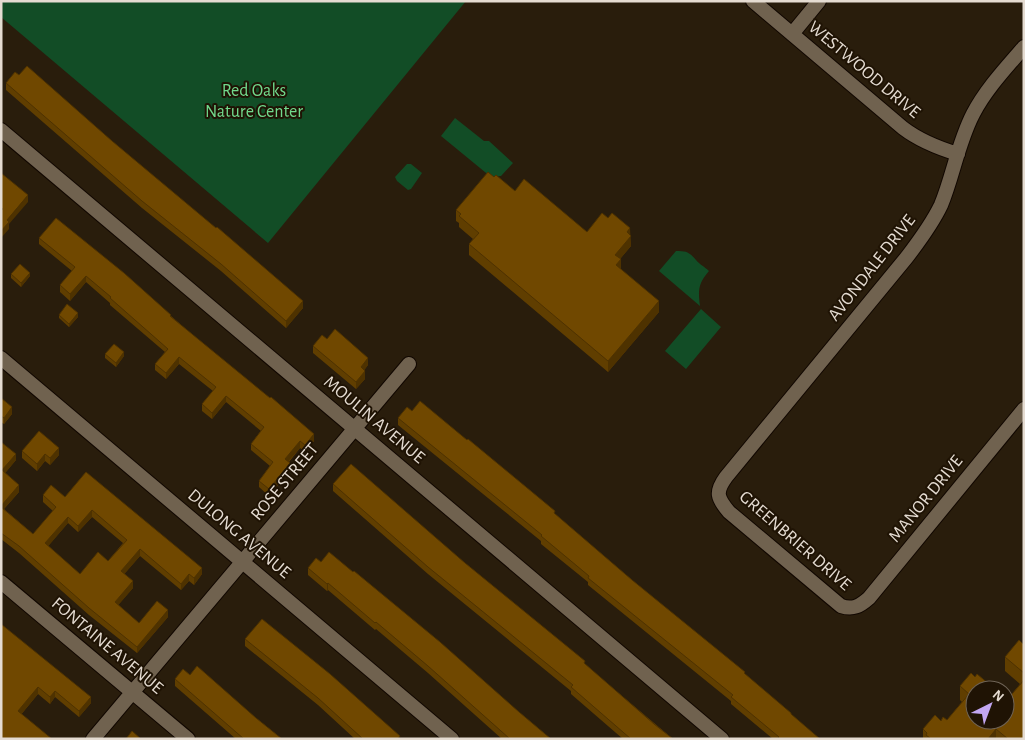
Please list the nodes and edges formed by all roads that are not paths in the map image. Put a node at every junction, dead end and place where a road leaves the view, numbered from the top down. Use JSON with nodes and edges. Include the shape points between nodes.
{"nodes":[{"id":1,"x":753,"y":1,"type":"edge"},
{"id":2,"x":819,"y":1,"type":"edge"},
{"id":3,"x":792,"y":34,"type":"junction"},
{"id":4,"x":1024,"y":47,"type":"edge"},
{"id":5,"x":1,"y":130,"type":"edge"},
{"id":6,"x":958,"y":154,"type":"junction"},
{"id":7,"x":1,"y":358,"type":"edge"},
{"id":8,"x":409,"y":364,"type":"dead end"},
{"id":9,"x":1024,"y":409,"type":"edge"},
{"id":10,"x":354,"y":429,"type":"junction"},
{"id":11,"x":718,"y":494,"type":"joint"},
{"id":12,"x":242,"y":562,"type":"junction"},
{"id":13,"x":1,"y":582,"type":"edge"},
{"id":14,"x":853,"y":608,"type":"joint"},
{"id":15,"x":132,"y":692,"type":"junction"},
{"id":16,"x":93,"y":739,"type":"edge"},
{"id":17,"x":188,"y":739,"type":"edge"},
{"id":18,"x":452,"y":739,"type":"edge"},
{"id":19,"x":722,"y":739,"type":"edge"}],
"edges":[{"from":1,"to":3,"type":"street","name":"WESTWOOD DRIVE"},
{"from":2,"to":3,"type":"street"},
{"from":3,"to":6,"type":"street","name":"WESTWOOD DRIVE","via":[[903,128],[931,145]]},
{"from":4,"to":6,"type":"street","name":"AVONDALE DRIVE","via":[[973,114]]},
{"from":5,"to":10,"type":"street","name":"MOULIN AVENUE"},
{"from":6,"to":11,"type":"street","name":"AVONDALE DRIVE","via":[[941,205],[920,240],[726,477]]},
{"from":7,"to":12,"type":"street","name":"DULONG AVENUE"},
{"from":8,"to":10,"type":"street","name":"ROSE STREET"},
{"from":9,"to":14,"type":"street","name":"MANOR DRIVE","via":[[870,598]]},
{"from":10,"to":12,"type":"street","name":"ROSE STREET"},
{"from":10,"to":19,"type":"street","name":"MOULIN AVENUE"},
{"from":11,"to":14,"type":"street","name":"GREENBRIER DRIVE","via":[[729,512],[841,606]]},
{"from":12,"to":15,"type":"street","name":"ROSE STREET"},
{"from":12,"to":18,"type":"street","name":"DULONG AVENUE"},
{"from":13,"to":15,"type":"street","name":"FONTAINE AVENUE"},
{"from":15,"to":16,"type":"street","name":"ROSE STREET"},
{"from":15,"to":17,"type":"street","name":"FONTAINE AVENUE"}]}
